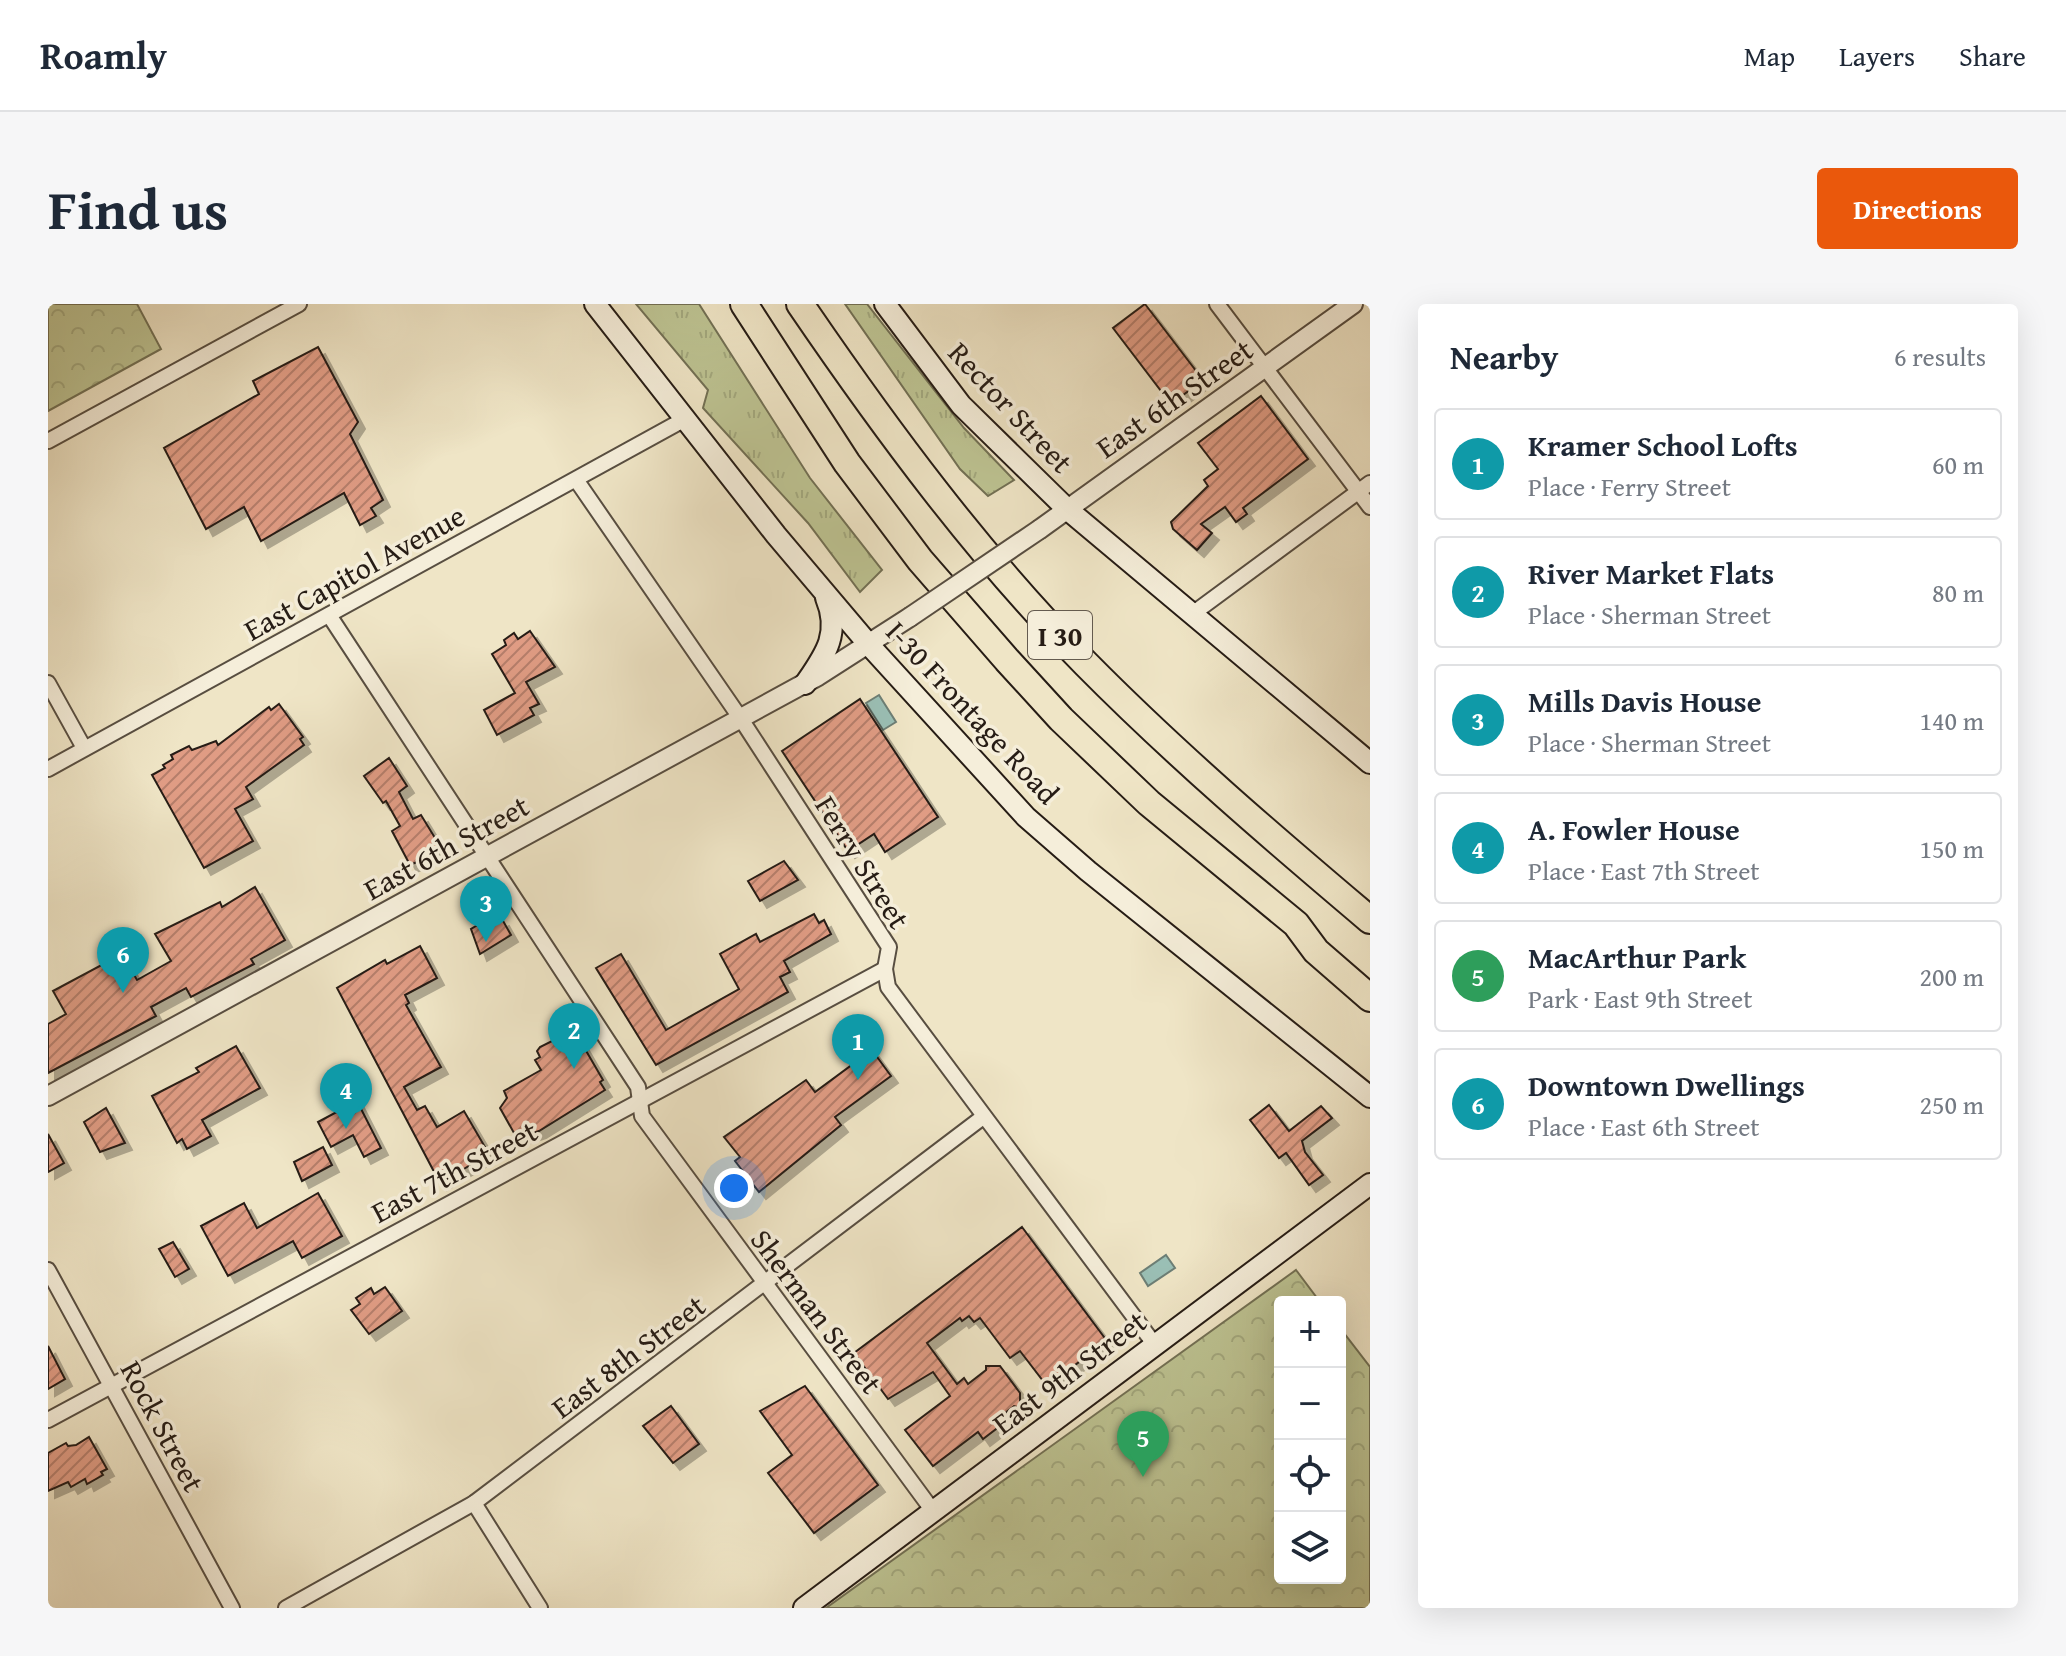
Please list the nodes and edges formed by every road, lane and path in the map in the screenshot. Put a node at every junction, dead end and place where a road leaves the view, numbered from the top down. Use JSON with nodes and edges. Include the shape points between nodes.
{"nodes":[{"id":1,"x":299,"y":304,"type":"edge"},
{"id":2,"x":595,"y":304,"type":"edge"},
{"id":3,"x":744,"y":304,"type":"edge"},
{"id":4,"x":800,"y":304,"type":"edge"},
{"id":5,"x":885,"y":304,"type":"edge"},
{"id":6,"x":1217,"y":304,"type":"edge"},
{"id":7,"x":1353,"y":304,"type":"edge"},
{"id":8,"x":1266,"y":368,"type":"junction"},
{"id":9,"x":685,"y":419,"type":"junction"},
{"id":10,"x":48,"y":441,"type":"edge"},
{"id":11,"x":577,"y":481,"type":"junction"},
{"id":12,"x":1364,"y":488,"type":"edge"},
{"id":13,"x":1370,"y":507,"type":"edge"},
{"id":14,"x":1067,"y":509,"type":"junction"},
{"id":15,"x":819,"y":584,"type":"junction"},
{"id":16,"x":329,"y":615,"type":"junction"},
{"id":17,"x":1191,"y":615,"type":"junction"},
{"id":18,"x":870,"y":646,"type":"junction"},
{"id":19,"x":48,"y":683,"type":"edge"},
{"id":20,"x":805,"y":684,"type":"junction"},
{"id":21,"x":741,"y":719,"type":"junction"},
{"id":22,"x":84,"y":748,"type":"junction"},
{"id":23,"x":1370,"y":763,"type":"edge"},
{"id":24,"x":48,"y":769,"type":"edge"},
{"id":25,"x":488,"y":855,"type":"junction"},
{"id":26,"x":1370,"y":920,"type":"edge"},
{"id":27,"x":1296,"y":924,"type":"junction"},
{"id":28,"x":885,"y":969,"type":"junction"},
{"id":29,"x":1370,"y":975,"type":"edge"},
{"id":30,"x":1370,"y":998,"type":"edge"},
{"id":31,"x":48,"y":1096,"type":"edge"},
{"id":32,"x":1370,"y":1097,"type":"edge"},
{"id":33,"x":641,"y":1100,"type":"junction"},
{"id":34,"x":983,"y":1117,"type":"junction"},
{"id":35,"x":1370,"y":1184,"type":"edge"},
{"id":36,"x":48,"y":1270,"type":"edge"},
{"id":37,"x":766,"y":1285,"type":"junction"},
{"id":38,"x":1155,"y":1345,"type":"junction"},
{"id":39,"x":111,"y":1385,"type":"junction"},
{"id":40,"x":48,"y":1420,"type":"edge"},
{"id":41,"x":474,"y":1503,"type":"junction"},
{"id":42,"x":933,"y":1511,"type":"junction"},
{"id":43,"x":232,"y":1608,"type":"edge"},
{"id":44,"x":286,"y":1608,"type":"edge"},
{"id":45,"x":540,"y":1608,"type":"edge"},
{"id":46,"x":804,"y":1608,"type":"edge"}],
"edges":[{"from":1,"to":10,"type":"street"},
{"from":2,"to":9,"type":"main road","name":"I-30 Frontage Road"},
{"from":3,"to":27,"type":"highway","number":"I 30","via":[[847,463],[920,560],[997,649],[1149,803]]},
{"from":4,"to":26,"type":"highway","number":"I 30","via":[[883,424],[1085,663],[1195,769]]},
{"from":5,"to":14,"type":"main road","name":"Rector Street","via":[[961,405]]},
{"from":6,"to":8,"type":"street"},
{"from":7,"to":8,"type":"street","name":"East 6th Street"},
{"from":8,"to":12,"type":"street"},
{"from":8,"to":14,"type":"street","name":"East 6th Street"},
{"from":9,"to":11,"type":"street","name":"East Capitol Avenue"},
{"from":9,"to":15,"type":"main road","name":"I-30 Frontage Road"},
{"from":11,"to":16,"type":"street","name":"East Capitol Avenue"},
{"from":11,"to":21,"type":"street","name":"Ferry Street"},
{"from":12,"to":13,"type":"street"},
{"from":12,"to":17,"type":"street"},
{"from":14,"to":17,"type":"main road"},
{"from":14,"to":18,"type":"street","name":"East 6th Street","bridge":true},
{"from":15,"to":18,"type":"main road","name":"I-30 Frontage Road"},
{"from":15,"to":20,"type":"main road","via":[[832,614],[833,632],[828,651]]},
{"from":16,"to":22,"type":"street","name":"East Capitol Avenue"},
{"from":16,"to":25,"type":"street","name":"Sherman Street"},
{"from":17,"to":23,"type":"main road"},
{"from":18,"to":20,"type":"street","name":"East 6th Street"},
{"from":18,"to":32,"type":"main road","name":"I-30 Frontage Road","via":[[1026,817]]},
{"from":19,"to":22,"type":"street"},
{"from":20,"to":21,"type":"street","name":"East 6th Street"},
{"from":21,"to":25,"type":"street","name":"East 6th Street"},
{"from":21,"to":28,"type":"street","name":"Ferry Street","via":[[889,947]]},
{"from":22,"to":24,"type":"street","name":"East Capitol Avenue"},
{"from":25,"to":31,"type":"street","name":"East 6th Street"},
{"from":25,"to":33,"type":"street","name":"Sherman Street","via":[[638,1087]]},
{"from":27,"to":29,"type":"highway","number":"I 30","via":[[1327,938]]},
{"from":27,"to":30,"type":"highway","via":[[1316,951]]},
{"from":28,"to":33,"type":"street","name":"East 7th Street"},
{"from":28,"to":34,"type":"street","name":"Ferry Street","via":[[888,987]]},
{"from":33,"to":37,"type":"street","name":"Sherman Street","via":[[642,1116]]},
{"from":33,"to":39,"type":"street","name":"East 7th Street"},
{"from":34,"to":37,"type":"street","name":"East 8th Street"},
{"from":34,"to":38,"type":"street","name":"Ferry Street"},
{"from":35,"to":38,"type":"main road","name":"East 9th Street"},
{"from":36,"to":39,"type":"street","name":"Rock Street"},
{"from":37,"to":41,"type":"street","name":"East 8th Street"},
{"from":37,"to":42,"type":"street","name":"Sherman Street"},
{"from":38,"to":42,"type":"main road","name":"East 9th Street"},
{"from":39,"to":40,"type":"street","name":"East 7th Street"},
{"from":39,"to":43,"type":"street","name":"Rock Street"},
{"from":41,"to":44,"type":"street","name":"East 8th Street"},
{"from":41,"to":45,"type":"street"},
{"from":42,"to":46,"type":"main road","name":"East 9th Street"}]}
